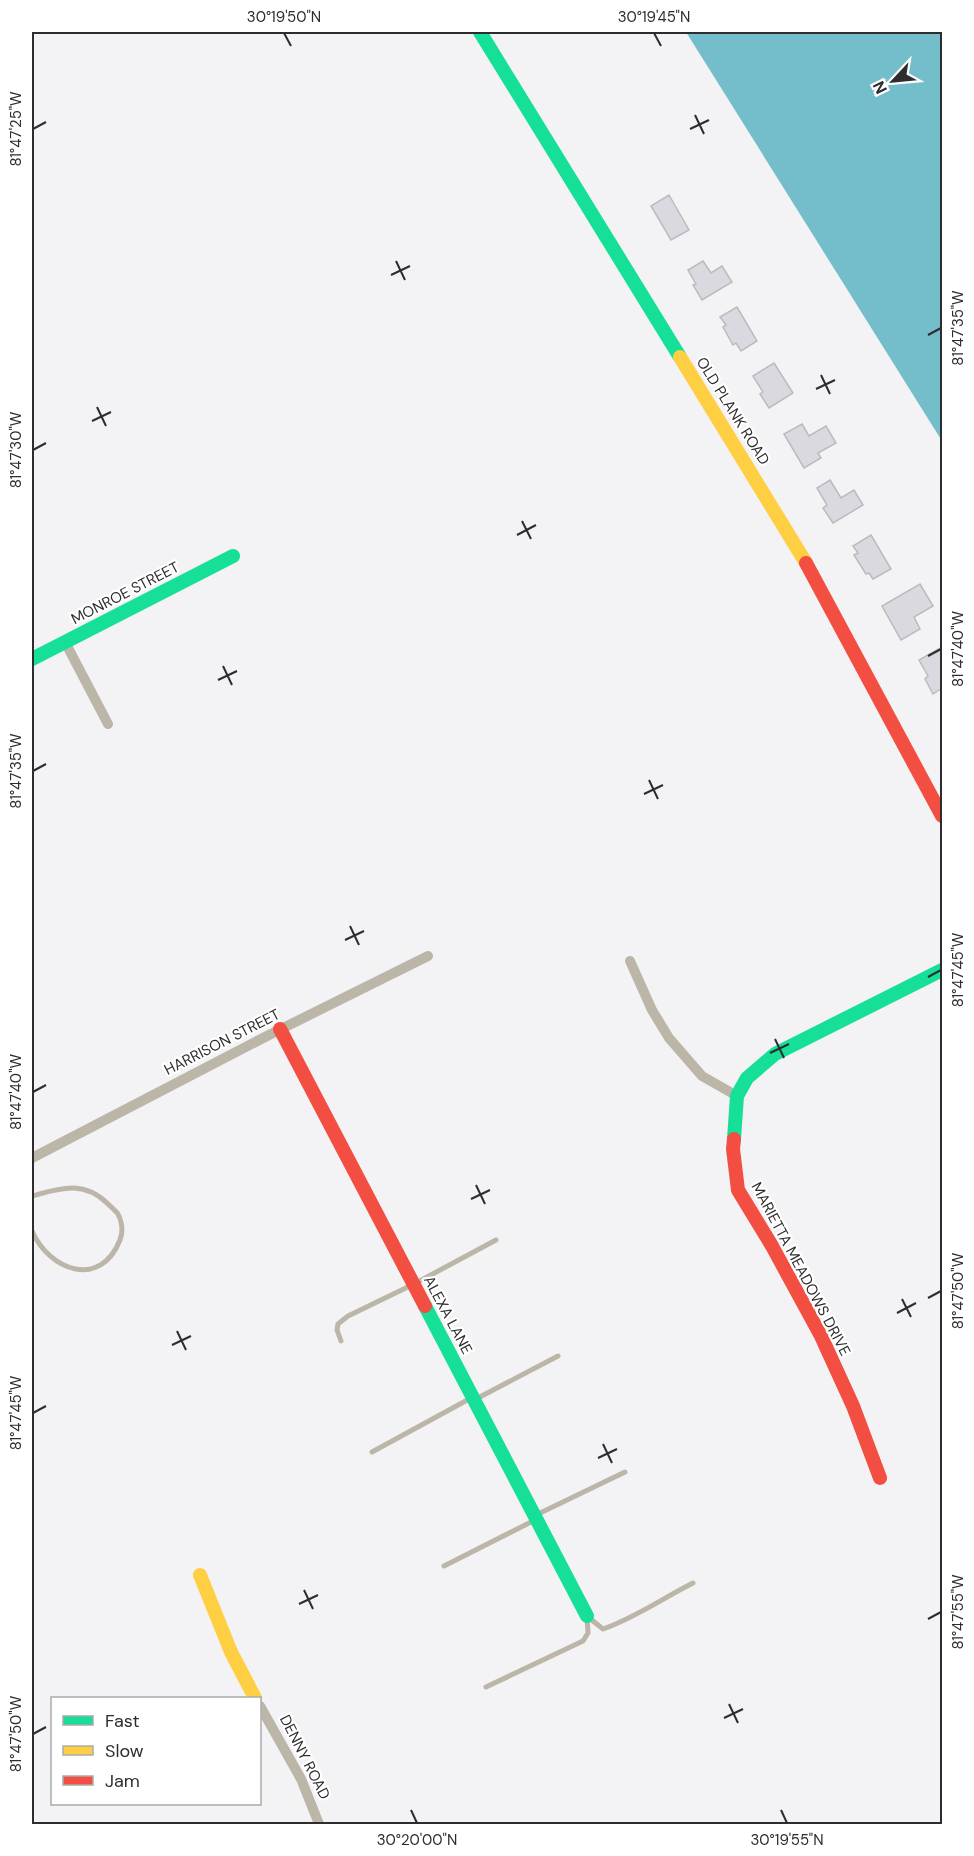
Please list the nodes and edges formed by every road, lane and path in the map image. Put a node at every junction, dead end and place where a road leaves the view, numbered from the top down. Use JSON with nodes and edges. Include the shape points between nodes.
{"nodes":[{"id":1,"x":480,"y":32,"type":"edge"},
{"id":2,"x":233,"y":556,"type":"dead end"},
{"id":3,"x":65,"y":642,"type":"junction"},
{"id":4,"x":32,"y":659,"type":"edge"},
{"id":5,"x":108,"y":724,"type":"dead end"},
{"id":6,"x":942,"y":816,"type":"edge"},
{"id":7,"x":428,"y":956,"type":"dead end"},
{"id":8,"x":630,"y":961,"type":"dead end"},
{"id":9,"x":942,"y":970,"type":"edge"},
{"id":10,"x":280,"y":1029,"type":"junction"},
{"id":11,"x":737,"y":1096,"type":"junction"},
{"id":12,"x":32,"y":1158,"type":"edge"},
{"id":13,"x":32,"y":1196,"type":"edge"},
{"id":14,"x":32,"y":1231,"type":"edge"},
{"id":15,"x":496,"y":1240,"type":"dead end"},
{"id":16,"x":414,"y":1284,"type":"junction"},
{"id":17,"x":341,"y":1341,"type":"dead end"},
{"id":18,"x":558,"y":1356,"type":"dead end"},
{"id":19,"x":474,"y":1398,"type":"junction"},
{"id":20,"x":372,"y":1452,"type":"dead end"},
{"id":21,"x":625,"y":1472,"type":"dead end"},
{"id":22,"x":880,"y":1478,"type":"dead end"},
{"id":23,"x":536,"y":1517,"type":"junction"},
{"id":24,"x":444,"y":1566,"type":"dead end"},
{"id":25,"x":200,"y":1575,"type":"dead end"},
{"id":26,"x":693,"y":1583,"type":"dead end"},
{"id":27,"x":587,"y":1616,"type":"junction"},
{"id":28,"x":486,"y":1687,"type":"dead end"},
{"id":29,"x":254,"y":1697,"type":"edge"},
{"id":30,"x":261,"y":1708,"type":"edge"},
{"id":31,"x":319,"y":1824,"type":"edge"}],
"edges":[{"from":1,"to":6,"type":"street","name":"OLD PLANK ROAD","via":[[792,538]]},
{"from":2,"to":3,"type":"street","name":"MONROE STREET"},
{"from":3,"to":4,"type":"street","name":"MONROE STREET"},
{"from":3,"to":5,"type":"street"},
{"from":7,"to":10,"type":"street","name":"HARRISON STREET"},
{"from":8,"to":11,"type":"street","via":[[669,1038],[702,1076]]},
{"from":9,"to":11,"type":"street","via":[[775,1054],[747,1078]]},
{"from":10,"to":12,"type":"street","name":"HARRISON STREET"},
{"from":10,"to":16,"type":"street","name":"ALEXA LANE"},
{"from":11,"to":22,"type":"street","name":"MARIETTA MEADOWS DRIVE","via":[[733,1149],[738,1190],[821,1336]]},
{"from":13,"to":14,"type":"lane","via":[[74,1187],[98,1195],[118,1214],[123,1232],[107,1261],[95,1269],[84,1270],[55,1261],[42,1250]]},
{"from":15,"to":16,"type":"lane"},
{"from":16,"to":17,"type":"lane","via":[[348,1316],[338,1324]]},
{"from":16,"to":19,"type":"street","name":"ALEXA LANE"},
{"from":18,"to":19,"type":"lane"},
{"from":19,"to":20,"type":"lane"},
{"from":19,"to":23,"type":"street","name":"ALEXA LANE"},
{"from":21,"to":23,"type":"lane"},
{"from":23,"to":24,"type":"lane"},
{"from":23,"to":27,"type":"street","name":"ALEXA LANE"},
{"from":25,"to":29,"type":"street","via":[[231,1652]]},
{"from":26,"to":27,"type":"lane","via":[[626,1621],[603,1629]]},
{"from":27,"to":28,"type":"lane","via":[[588,1633],[584,1641]]},
{"from":30,"to":31,"type":"street","name":"DENNY ROAD","via":[[300,1779]]}]}
